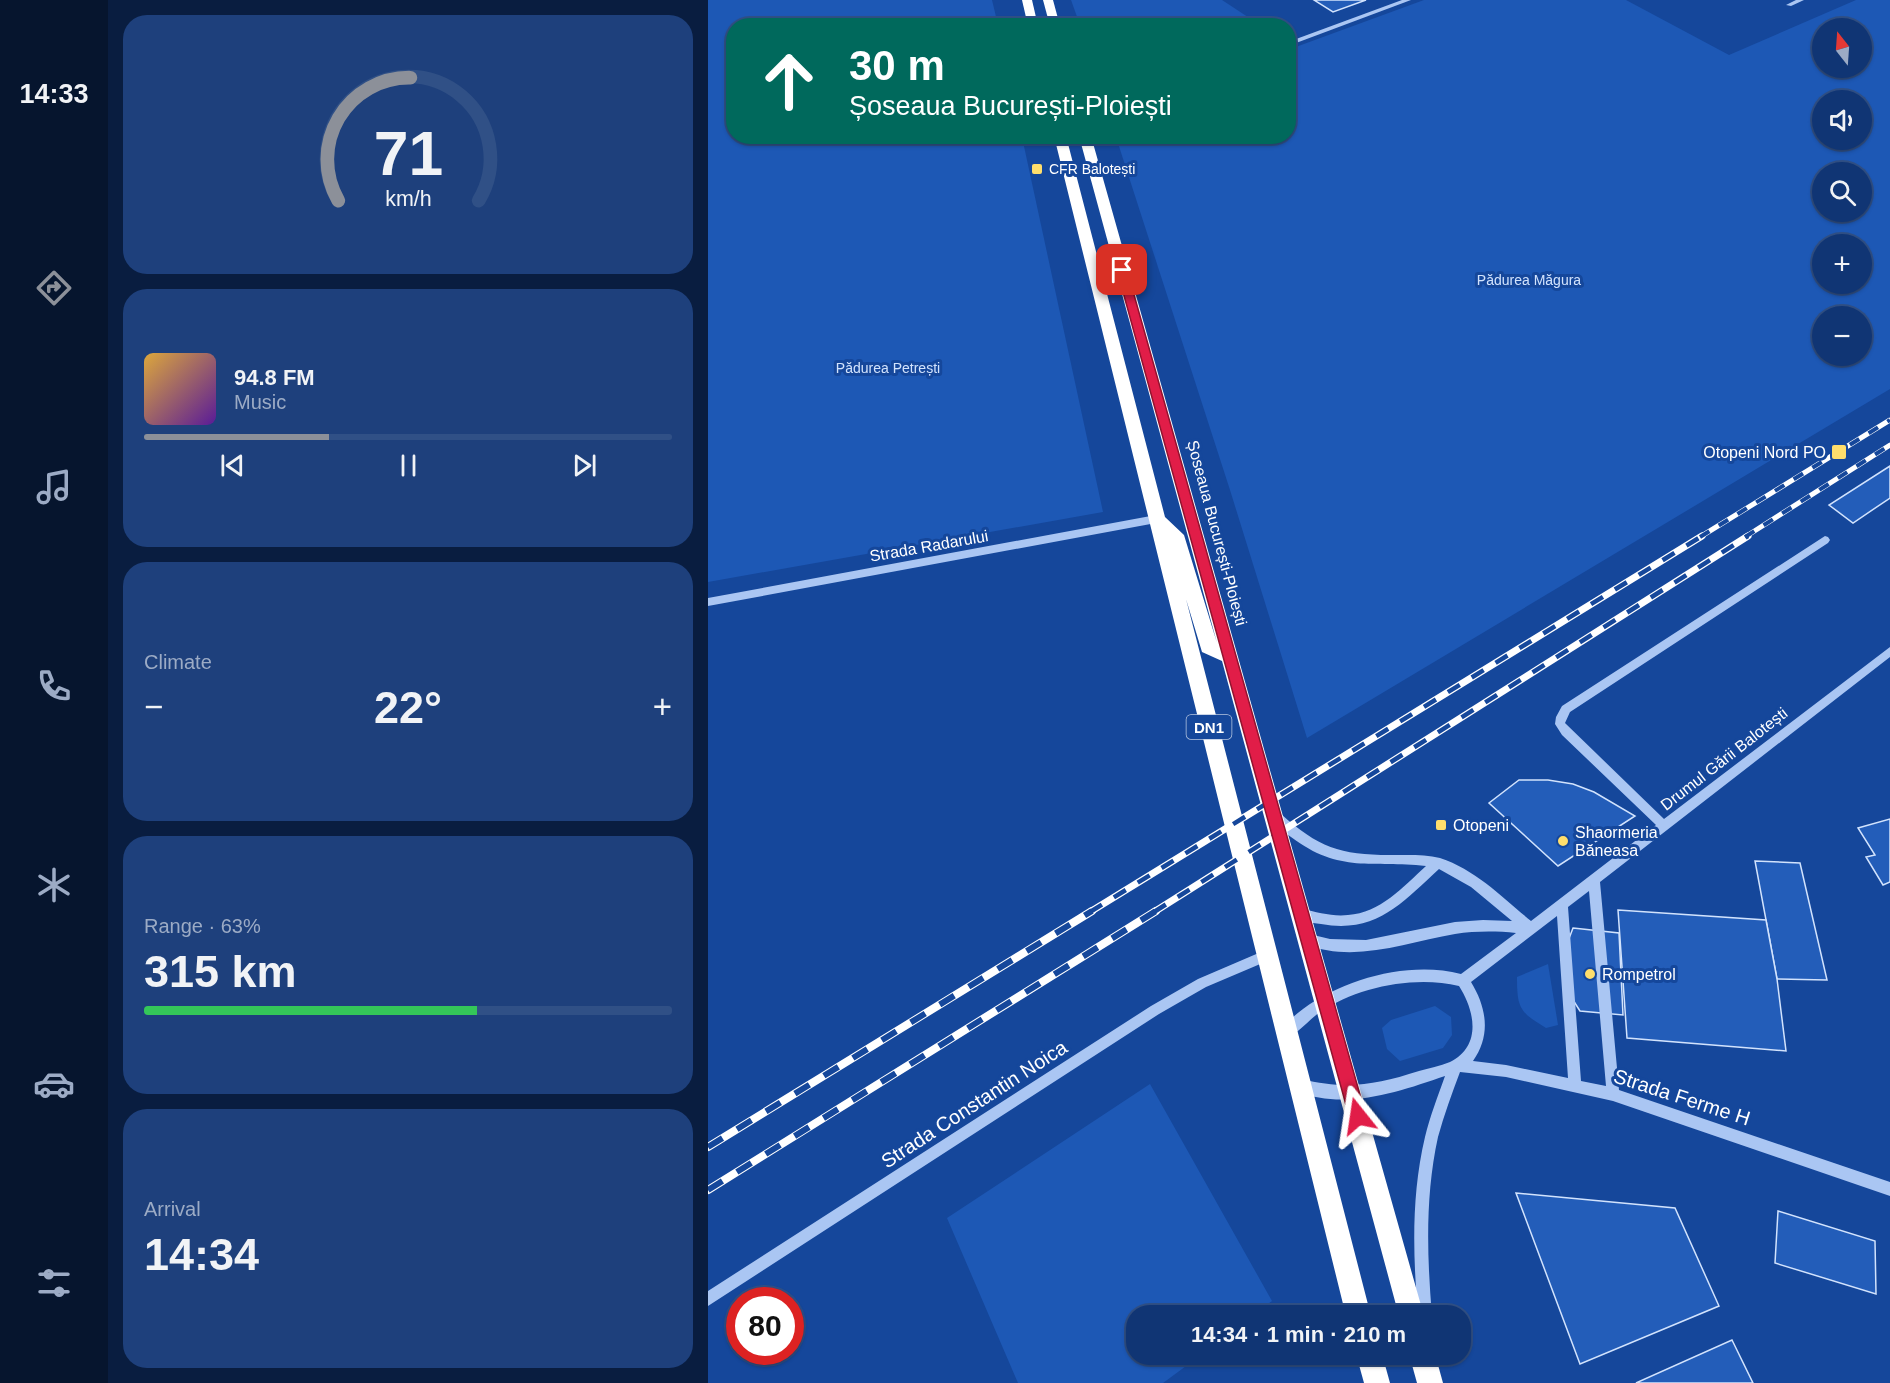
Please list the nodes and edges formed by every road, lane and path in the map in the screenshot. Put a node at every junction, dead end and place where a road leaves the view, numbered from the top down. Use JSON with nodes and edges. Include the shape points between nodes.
{"nodes":[{"id":1,"x":1027,"y":0,"type":"edge"},
{"id":2,"x":1048,"y":0,"type":"edge"},
{"id":3,"x":1408,"y":0,"type":"edge"},
{"id":4,"x":1801,"y":0,"type":"edge"},
{"id":5,"x":1789,"y":5,"type":"dead end"},
{"id":6,"x":1031,"y":18,"type":"edge"},
{"id":7,"x":1053,"y":18,"type":"edge"},
{"id":8,"x":1296,"y":41,"type":"edge"},
{"id":9,"x":1062,"y":144,"type":"edge"},
{"id":10,"x":1087,"y":144,"type":"edge"},
{"id":11,"x":1156,"y":519,"type":"junction"},
{"id":12,"x":1825,"y":540,"type":"dead end"},
{"id":13,"x":708,"y":602,"type":"edge"},
{"id":14,"x":1890,"y":651,"type":"edge"},
{"id":15,"x":1229,"y":656,"type":"junction"},
{"id":16,"x":1272,"y":813,"type":"junction"},
{"id":17,"x":1664,"y":826,"type":"junction"},
{"id":18,"x":1438,"y":863,"type":"junction"},
{"id":19,"x":1594,"y":879,"type":"junction"},
{"id":20,"x":1562,"y":903,"type":"junction"},
{"id":21,"x":1302,"y":915,"type":"junction"},
{"id":22,"x":1530,"y":928,"type":"junction"},
{"id":23,"x":1309,"y":940,"type":"junction"},
{"id":24,"x":1268,"y":955,"type":"junction"},
{"id":25,"x":1463,"y":981,"type":"junction"},
{"id":26,"x":1326,"y":1000,"type":"junction"},
{"id":27,"x":1287,"y":1032,"type":"junction"},
{"id":28,"x":1456,"y":1065,"type":"junction"},
{"id":29,"x":1575,"y":1084,"type":"junction"},
{"id":30,"x":1301,"y":1086,"type":"junction"},
{"id":31,"x":1352,"y":1094,"type":"junction"},
{"id":32,"x":1613,"y":1094,"type":"junction"},
{"id":33,"x":1890,"y":1189,"type":"edge"},
{"id":34,"x":708,"y":1299,"type":"edge"},
{"id":35,"x":1356,"y":1305,"type":"edge"},
{"id":36,"x":1409,"y":1305,"type":"edge"},
{"id":37,"x":1424,"y":1305,"type":"edge"},
{"id":38,"x":1372,"y":1365,"type":"edge"},
{"id":39,"x":1425,"y":1365,"type":"edge"},
{"id":40,"x":1430,"y":1365,"type":"edge"},
{"id":41,"x":1377,"y":1383,"type":"edge"},
{"id":42,"x":1431,"y":1383,"type":"edge"}],
"edges":[{"from":1,"to":6,"type":"highway"},
{"from":2,"to":7,"type":"highway"},
{"from":3,"to":8,"type":"street"},
{"from":4,"to":5,"type":"street"},
{"from":9,"to":11,"type":"highway","number":"DN1"},
{"from":10,"to":15,"type":"highway","name":"Șoseaua București-Ploiești","number":"DN1"},
{"from":11,"to":13,"type":"street","name":"Strada Radarului"},
{"from":11,"to":15,"type":"highway","via":[[1176,535],[1208,647]]},
{"from":11,"to":24,"type":"highway","number":"DN1"},
{"from":12,"to":17,"type":"street","via":[[1566,710],[1561,717],[1560,724],[1566,732]]},
{"from":14,"to":17,"type":"street","name":"Drumul Gării Balotești"},
{"from":15,"to":16,"type":"highway","name":"Șoseaua București-Ploiești","number":"DN1"},
{"from":16,"to":18,"type":"street","via":[[1296,836],[1322,852],[1348,860],[1416,859]]},
{"from":16,"to":21,"type":"highway","name":"Șoseaua București-Ploiești","number":"DN1"},
{"from":17,"to":19,"type":"street","name":"Drumul Gării Balotești"},
{"from":18,"to":21,"type":"street","via":[[1387,907],[1368,916],[1348,921]]},
{"from":18,"to":22,"type":"street","via":[[1457,870]]},
{"from":19,"to":20,"type":"street","name":"Drumul Gării Balotești"},
{"from":19,"to":32,"type":"street"},
{"from":20,"to":22,"type":"street","name":"Drumul Gării Balotești"},
{"from":20,"to":29,"type":"street"},
{"from":21,"to":23,"type":"highway","name":"Șoseaua București-Ploiești","number":"DN1"},
{"from":22,"to":23,"type":"street","via":[[1475,926],[1366,948],[1329,946]]},
{"from":22,"to":25,"type":"street","name":"Drumul Gării Balotești"},
{"from":23,"to":26,"type":"highway","number":"DN1"},
{"from":24,"to":27,"type":"highway","number":"DN1"},
{"from":24,"to":34,"type":"street","name":"Strada Constantin Noica","via":[[1211,979],[1155,1010]]},
{"from":25,"to":26,"type":"street","via":[[1438,975],[1408,977]]},
{"from":25,"to":28,"type":"street","via":[[1479,1010],[1480,1027],[1470,1056]]},
{"from":26,"to":27,"type":"street"},
{"from":26,"to":31,"type":"highway","number":"DN1"},
{"from":27,"to":30,"type":"highway","number":"DN1"},
{"from":28,"to":29,"type":"street","name":"Strada Ferme H"},
{"from":28,"to":31,"type":"street","via":[[1374,1091]]},
{"from":28,"to":37,"type":"street","via":[[1440,1109],[1425,1178],[1421,1252]]},
{"from":29,"to":32,"type":"street","name":"Strada Ferme H"},
{"from":30,"to":31,"type":"street"},
{"from":30,"to":35,"type":"highway","number":"DN1"},
{"from":31,"to":36,"type":"highway","number":"DN1"},
{"from":32,"to":33,"type":"street","name":"Strada Ferme H"},
{"from":38,"to":41,"type":"highway"},
{"from":39,"to":42,"type":"highway"},
{"from":40,"to":42,"type":"street"}]}
